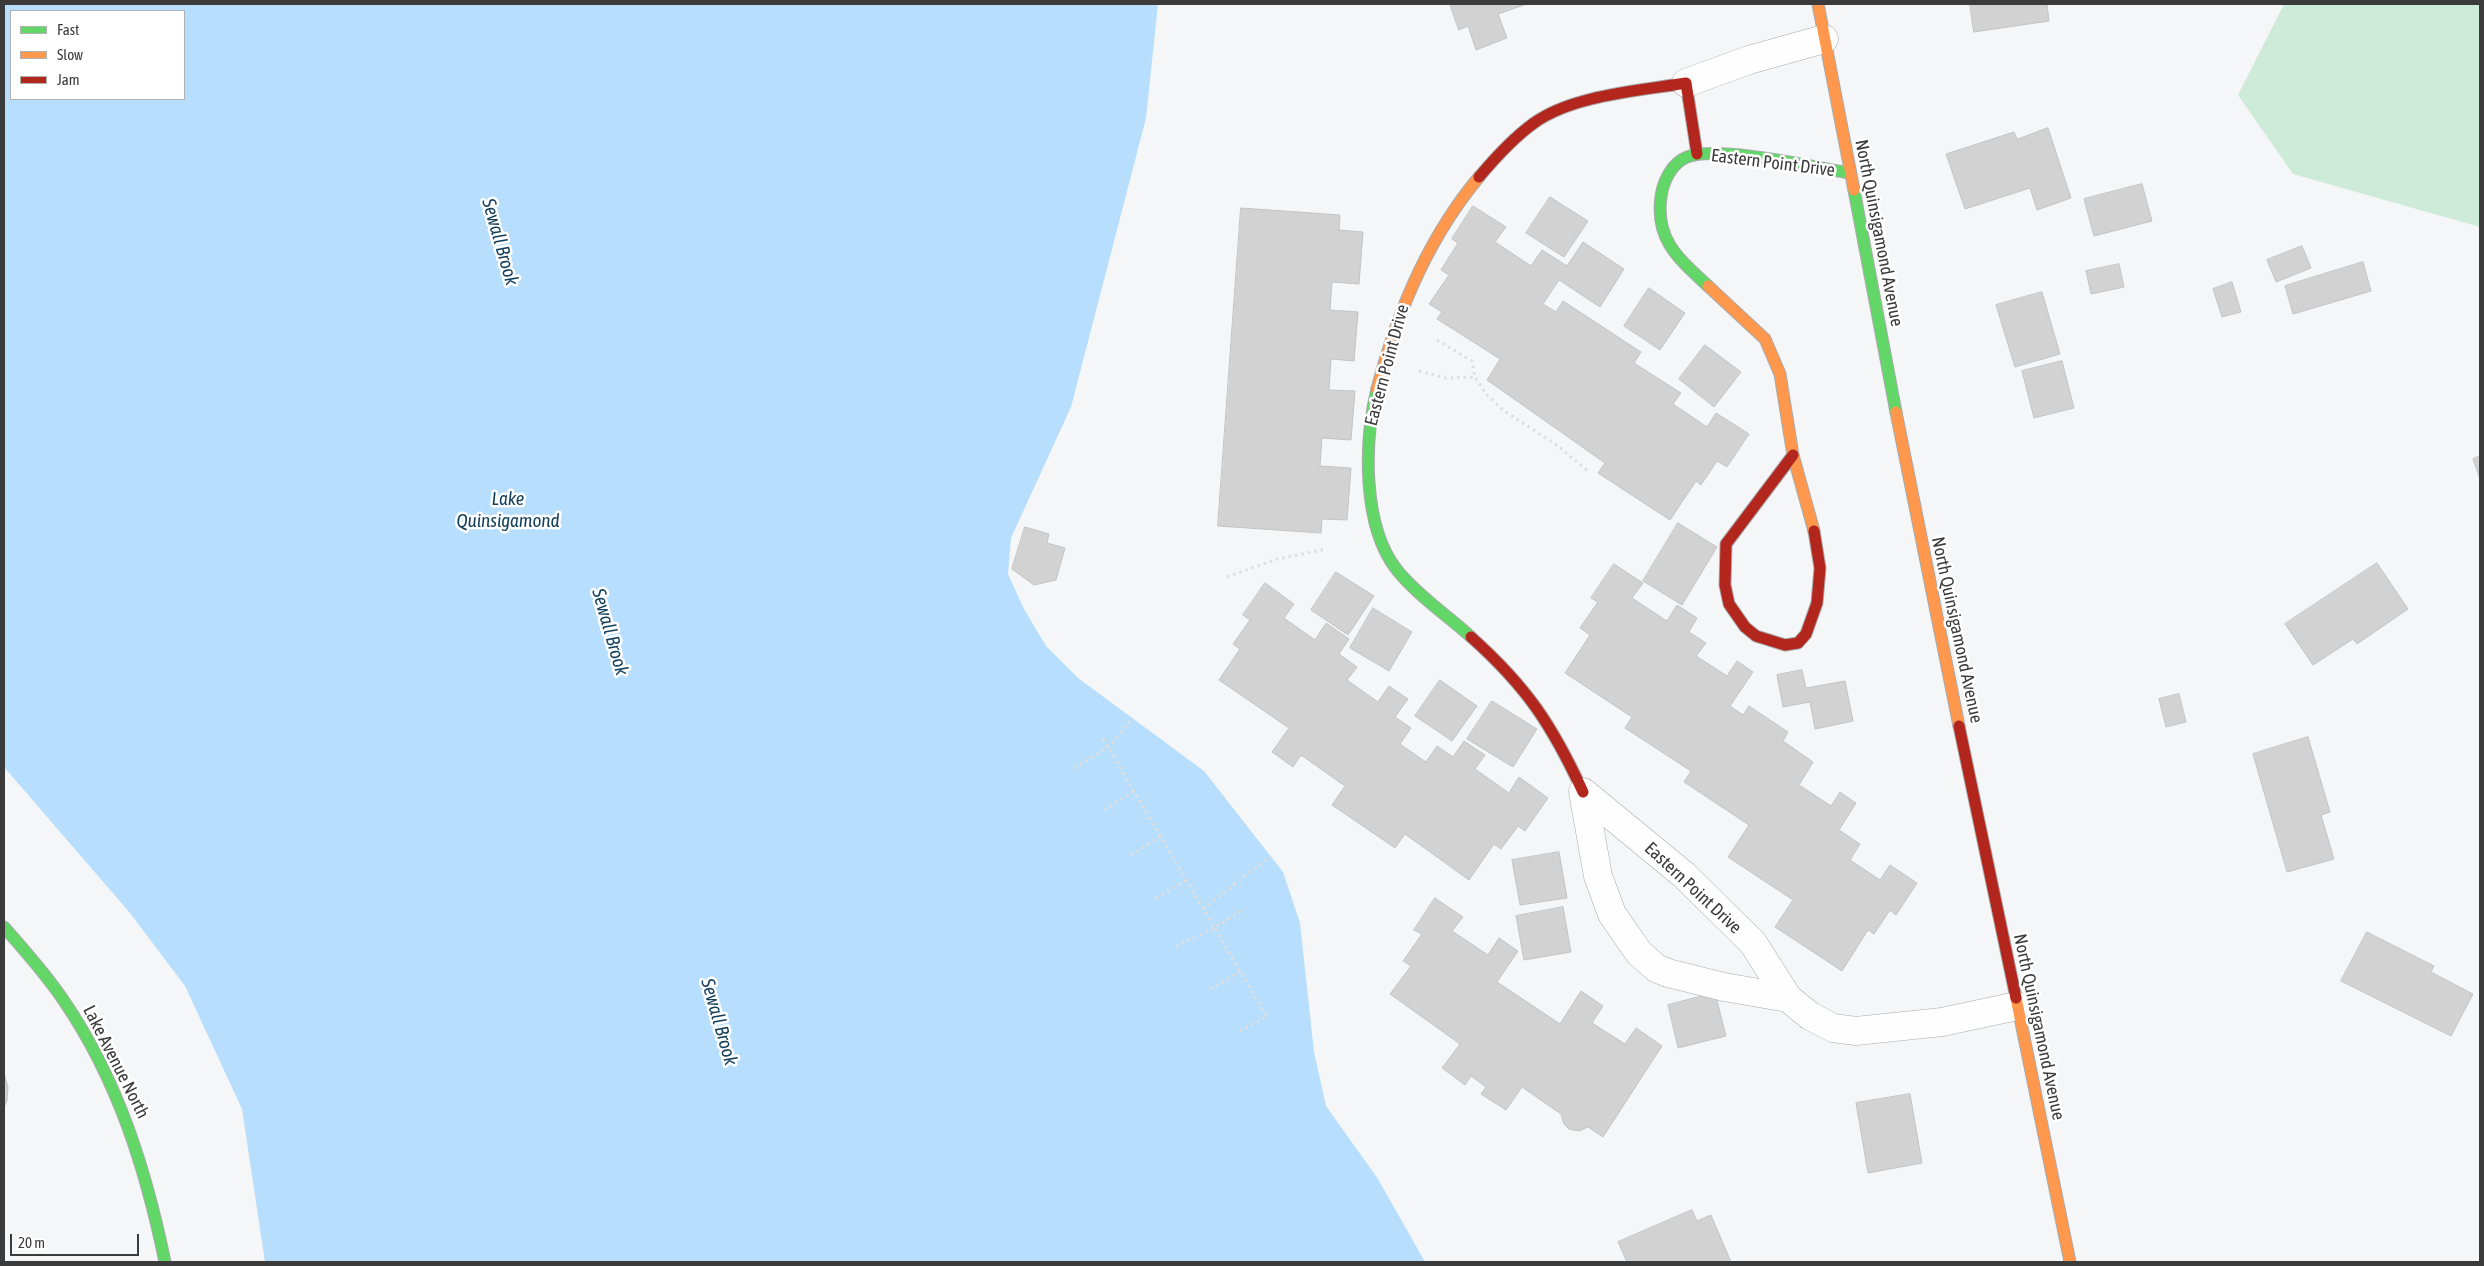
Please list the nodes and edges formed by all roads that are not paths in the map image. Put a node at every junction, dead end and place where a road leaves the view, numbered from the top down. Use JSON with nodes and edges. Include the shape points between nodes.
{"nodes":[{"id":1,"x":1818,"y":4,"type":"edge"},
{"id":2,"x":1824,"y":40,"type":"junction"},
{"id":3,"x":1686,"y":83,"type":"junction"},
{"id":4,"x":1697,"y":154,"type":"junction"},
{"id":5,"x":1849,"y":173,"type":"junction"},
{"id":6,"x":1793,"y":455,"type":"junction"},
{"id":7,"x":1583,"y":792,"type":"junction"},
{"id":8,"x":4,"y":927,"type":"edge"},
{"id":9,"x":1788,"y":998,"type":"junction"},
{"id":10,"x":2017,"y":1006,"type":"junction"},
{"id":11,"x":164,"y":1262,"type":"edge"},
{"id":12,"x":2070,"y":1262,"type":"edge"}],
"edges":[{"from":1,"to":2,"type":"street","name":"North Quinsigamond Avenue"},
{"from":2,"to":3,"type":"street","name":"Eastern Point Drive","via":[[1749,60]]},
{"from":2,"to":5,"type":"street","name":"North Quinsigamond Avenue"},
{"from":3,"to":4,"type":"street","name":"Eastern Point Drive"},
{"from":3,"to":7,"type":"street","name":"Eastern Point Drive","via":[[1581,102],[1536,122],[1500,152],[1445,223],[1408,291],[1384,362],[1369,430],[1367,464],[1377,530],[1397,570],[1505,669],[1535,703],[1562,744]]},
{"from":4,"to":5,"type":"street","name":"Eastern Point Drive","via":[[1723,154]]},
{"from":4,"to":6,"type":"street","name":"Eastern Point Drive","via":[[1676,165],[1662,188],[1659,204],[1664,238],[1674,254],[1765,339],[1780,374]]},
{"from":5,"to":10,"type":"street","name":"North Quinsigamond Avenue"},
{"from":6,"to":6,"type":"street","name":"Eastern Point Drive","via":[[1810,513],[1820,568],[1817,603],[1806,634],[1798,643],[1785,646],[1756,636],[1745,627],[1729,604],[1725,585],[1726,544]]},
{"from":7,"to":9,"type":"street","name":"Eastern Point Drive","via":[[1684,875],[1753,943]]},
{"from":7,"to":9,"type":"street","name":"Eastern Point Drive","via":[[1598,876],[1612,914],[1639,953],[1656,968],[1668,973]]},
{"from":8,"to":11,"type":"street","name":"Lake Avenue North","via":[[61,994],[115,1090],[152,1198]]},
{"from":9,"to":10,"type":"street","name":"Eastern Point Drive","via":[[1810,1016],[1833,1028],[1856,1031],[1942,1022]]},
{"from":10,"to":12,"type":"street","name":"North Quinsigamond Avenue"}]}
